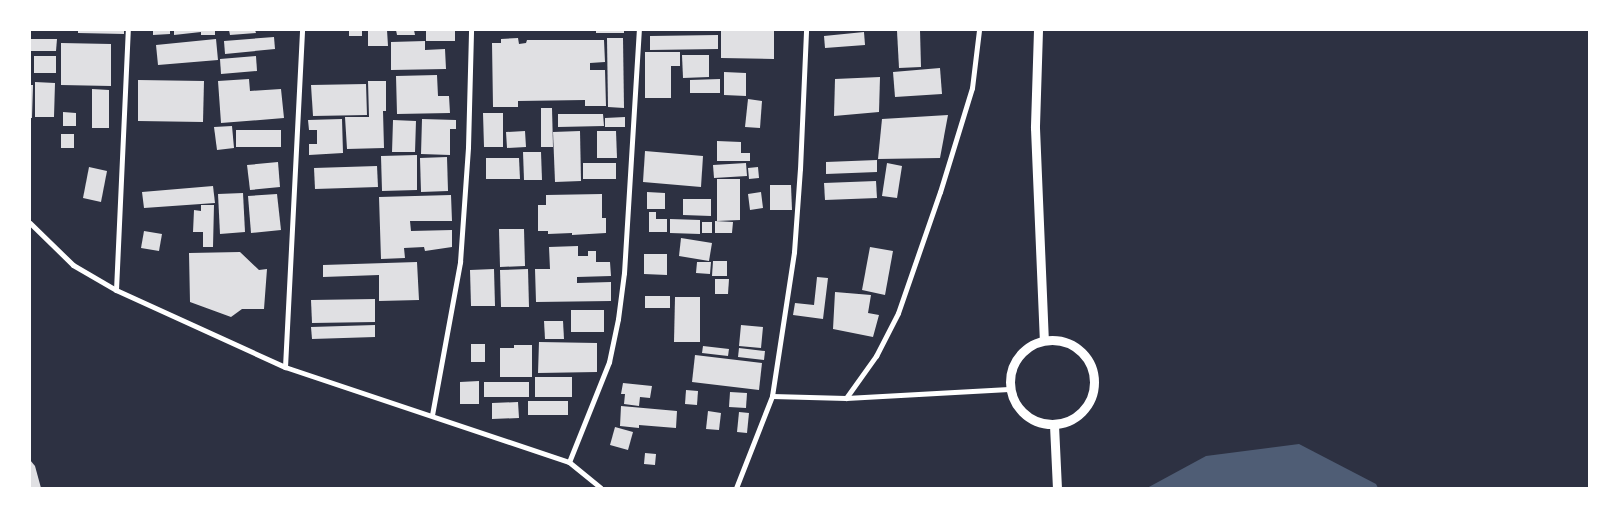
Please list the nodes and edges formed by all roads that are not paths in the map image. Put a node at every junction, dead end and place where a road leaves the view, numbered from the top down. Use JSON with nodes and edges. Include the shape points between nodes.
{"nodes":[{"id":1,"x":128,"y":30,"type":"edge"},
{"id":2,"x":302,"y":30,"type":"edge"},
{"id":3,"x":471,"y":30,"type":"edge"},
{"id":4,"x":639,"y":30,"type":"edge"},
{"id":5,"x":806,"y":30,"type":"edge"},
{"id":6,"x":978,"y":30,"type":"edge"},
{"id":7,"x":1038,"y":30,"type":"edge"},
{"id":8,"x":30,"y":223,"type":"edge"},
{"id":9,"x":116,"y":290,"type":"junction"},
{"id":10,"x":1044,"y":340,"type":"junction"},
{"id":11,"x":285,"y":367,"type":"junction"},
{"id":12,"x":1010,"y":389,"type":"junction"},
{"id":13,"x":772,"y":396,"type":"junction"},
{"id":14,"x":846,"y":398,"type":"junction"},
{"id":15,"x":432,"y":415,"type":"junction"},
{"id":16,"x":1054,"y":424,"type":"junction"},
{"id":17,"x":569,"y":462,"type":"junction"},
{"id":18,"x":602,"y":488,"type":"edge"},
{"id":19,"x":736,"y":488,"type":"edge"},
{"id":20,"x":1057,"y":488,"type":"edge"}],
"edges":[{"from":1,"to":9,"type":"street"},
{"from":2,"to":11,"type":"street"},
{"from":3,"to":15,"type":"street","via":[[468,147],[460,262]]},
{"from":4,"to":17,"type":"street","via":[[624,273],[618,318],[609,362]]},
{"from":5,"to":13,"type":"street","via":[[794,252]]},
{"from":6,"to":14,"type":"street","via":[[972,88],[902,301],[876,356]]},
{"from":7,"to":10,"type":"street","via":[[1035,128]]},
{"from":8,"to":9,"type":"street","via":[[73,265]]},
{"from":9,"to":11,"type":"street"},
{"from":10,"to":12,"type":"street","via":[[1021,352],[1010,376]]},
{"from":10,"to":16,"type":"street","via":[[1071,344],[1082,352],[1094,377],[1088,404],[1079,415],[1068,422]]},
{"from":11,"to":15,"type":"street"},
{"from":12,"to":14,"type":"street"},
{"from":12,"to":16,"type":"street","via":[[1013,401],[1030,419]]},
{"from":13,"to":14,"type":"street"},
{"from":13,"to":19,"type":"street"},
{"from":15,"to":17,"type":"street"},
{"from":16,"to":20,"type":"street"},
{"from":17,"to":18,"type":"street"}]}
